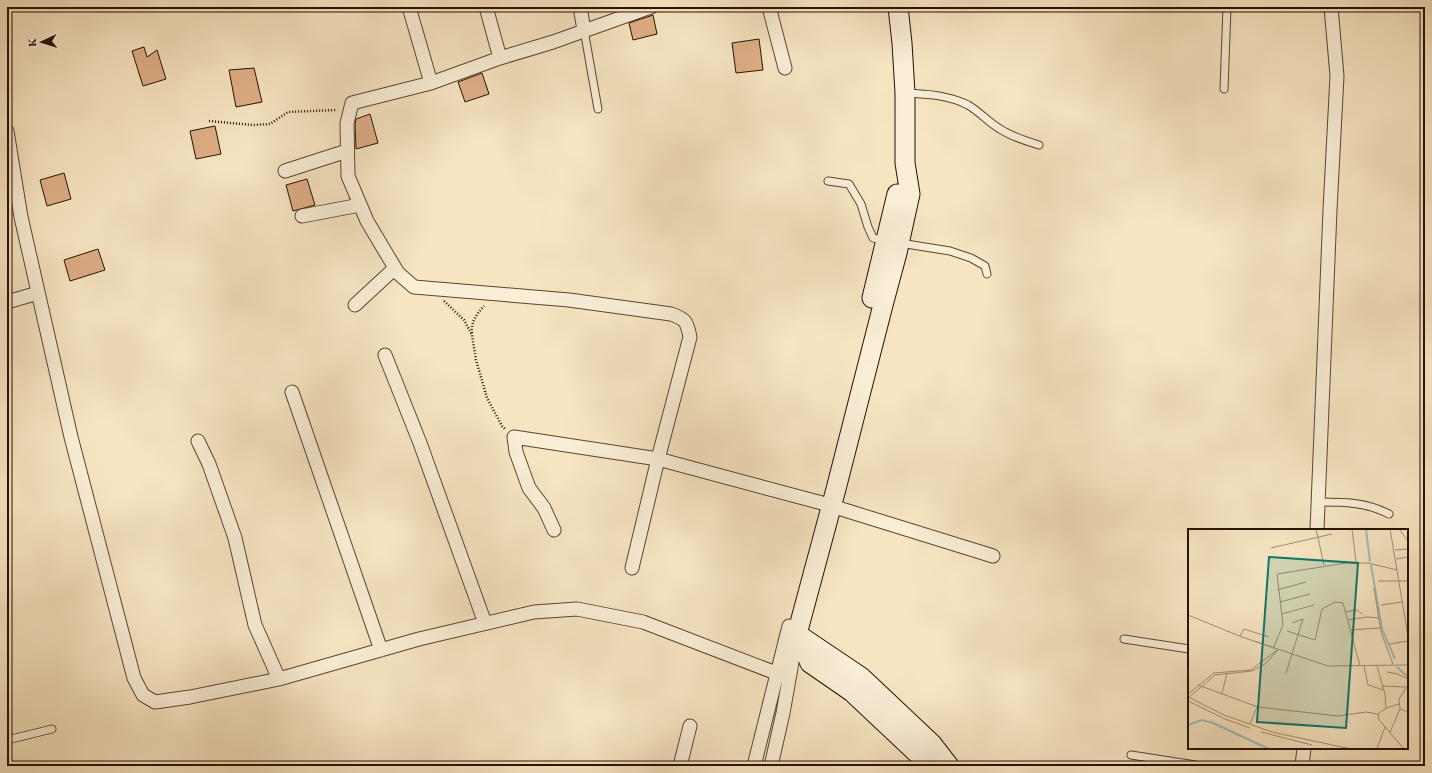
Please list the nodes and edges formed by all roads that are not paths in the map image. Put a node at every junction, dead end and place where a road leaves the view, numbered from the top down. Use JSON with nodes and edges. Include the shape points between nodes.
{"nodes":[{"id":1,"x":409,"y":7,"type":"edge"},
{"id":2,"x":486,"y":7,"type":"edge"},
{"id":3,"x":580,"y":7,"type":"edge"},
{"id":4,"x":652,"y":7,"type":"edge"},
{"id":5,"x":769,"y":7,"type":"edge"},
{"id":6,"x":898,"y":7,"type":"edge"},
{"id":7,"x":1227,"y":7,"type":"edge"},
{"id":8,"x":1332,"y":7,"type":"edge"},
{"id":9,"x":584,"y":30,"type":"junction"},
{"id":10,"x":500,"y":58,"type":"junction"},
{"id":11,"x":785,"y":68,"type":"dead end"},
{"id":12,"x":431,"y":83,"type":"junction"},
{"id":13,"x":1224,"y":89,"type":"dead end"},
{"id":14,"x":905,"y":93,"type":"junction"},
{"id":15,"x":598,"y":109,"type":"dead end"},
{"id":16,"x":7,"y":131,"type":"edge"},
{"id":17,"x":1039,"y":146,"type":"dead end"},
{"id":18,"x":347,"y":150,"type":"junction"},
{"id":19,"x":285,"y":171,"type":"dead end"},
{"id":20,"x":828,"y":181,"type":"dead end"},
{"id":21,"x":360,"y":205,"type":"junction"},
{"id":22,"x":302,"y":216,"type":"dead end"},
{"id":23,"x":893,"y":242,"type":"junction"},
{"id":24,"x":395,"y":268,"type":"junction"},
{"id":25,"x":987,"y":274,"type":"dead end"},
{"id":26,"x":38,"y":293,"type":"junction"},
{"id":27,"x":7,"y":302,"type":"edge"},
{"id":28,"x":355,"y":305,"type":"dead end"},
{"id":29,"x":385,"y":355,"type":"dead end"},
{"id":30,"x":292,"y":392,"type":"dead end"},
{"id":31,"x":198,"y":441,"type":"dead end"},
{"id":32,"x":658,"y":459,"type":"junction"},
{"id":33,"x":1318,"y":502,"type":"junction"},
{"id":34,"x":826,"y":505,"type":"junction"},
{"id":35,"x":1389,"y":514,"type":"dead end"},
{"id":36,"x":1317,"y":529,"type":"edge"},
{"id":37,"x":554,"y":530,"type":"dead end"},
{"id":38,"x":993,"y":556,"type":"dead end"},
{"id":39,"x":632,"y":568,"type":"dead end"},
{"id":40,"x":485,"y":623,"type":"junction"},
{"id":41,"x":793,"y":630,"type":"junction"},
{"id":42,"x":1124,"y":639,"type":"dead end"},
{"id":43,"x":381,"y":650,"type":"junction"},
{"id":44,"x":1188,"y":650,"type":"edge"},
{"id":45,"x":783,"y":675,"type":"junction"},
{"id":46,"x":279,"y":679,"type":"junction"},
{"id":47,"x":690,"y":726,"type":"dead end"},
{"id":48,"x":52,"y":729,"type":"dead end"},
{"id":49,"x":7,"y":740,"type":"edge"},
{"id":50,"x":1304,"y":749,"type":"edge"},
{"id":51,"x":1131,"y":755,"type":"dead end"},
{"id":52,"x":680,"y":766,"type":"edge"},
{"id":53,"x":754,"y":766,"type":"edge"},
{"id":54,"x":771,"y":766,"type":"edge"},
{"id":55,"x":927,"y":766,"type":"edge"},
{"id":56,"x":949,"y":766,"type":"edge"},
{"id":57,"x":1202,"y":766,"type":"edge"},
{"id":58,"x":1302,"y":766,"type":"edge"}],
"edges":[{"from":1,"to":12,"type":"street"},
{"from":2,"to":10,"type":"street"},
{"from":3,"to":9,"type":"street"},
{"from":4,"to":9,"type":"street"},
{"from":5,"to":11,"type":"street"},
{"from":6,"to":14,"type":"street"},
{"from":7,"to":13,"type":"lane"},
{"from":8,"to":33,"type":"street","via":[[1337,76]]},
{"from":9,"to":10,"type":"street"},
{"from":9,"to":15,"type":"lane"},
{"from":10,"to":12,"type":"street"},
{"from":12,"to":18,"type":"street","via":[[352,103],[347,123]]},
{"from":14,"to":17,"type":"lane","via":[[939,95],[967,105],[999,129],[1019,140]]},
{"from":14,"to":23,"type":"street","via":[[905,163],[910,194]]},
{"from":16,"to":26,"type":"street","via":[[21,217]]},
{"from":18,"to":19,"type":"street"},
{"from":18,"to":21,"type":"street","via":[[348,176]]},
{"from":20,"to":23,"type":"lane","via":[[849,184],[861,204],[873,238]]},
{"from":21,"to":22,"type":"street"},
{"from":21,"to":24,"type":"street"},
{"from":23,"to":25,"type":"lane","via":[[950,251],[971,258],[985,266]]},
{"from":23,"to":34,"type":"street","via":[[836,489]]},
{"from":24,"to":28,"type":"street"},
{"from":24,"to":32,"type":"street","via":[[414,287],[569,300],[663,313],[686,321],[690,337]]},
{"from":26,"to":27,"type":"street"},
{"from":26,"to":46,"type":"street","via":[[71,437],[134,678],[142,695],[155,702]]},
{"from":29,"to":40,"type":"street","via":[[420,443]]},
{"from":30,"to":43,"type":"street"},
{"from":31,"to":46,"type":"street","via":[[209,464],[235,538],[255,625]]},
{"from":32,"to":34,"type":"street"},
{"from":32,"to":37,"type":"street","via":[[514,437],[516,452],[529,488],[544,508]]},
{"from":32,"to":39,"type":"street"},
{"from":33,"to":35,"type":"lane","via":[[1359,503]]},
{"from":33,"to":36,"type":"street"},
{"from":34,"to":38,"type":"street"},
{"from":34,"to":41,"type":"street"},
{"from":40,"to":43,"type":"street"},
{"from":40,"to":45,"type":"street","via":[[534,612],[577,608],[643,622]]},
{"from":41,"to":45,"type":"street"},
{"from":41,"to":55,"type":"street","via":[[810,663],[852,692]]},
{"from":41,"to":56,"type":"street","via":[[862,677],[932,744]]},
{"from":42,"to":44,"type":"lane"},
{"from":43,"to":46,"type":"street"},
{"from":45,"to":53,"type":"street"},
{"from":45,"to":54,"type":"street","via":[[783,713]]},
{"from":47,"to":52,"type":"street"},
{"from":48,"to":49,"type":"lane"},
{"from":50,"to":58,"type":"street"},
{"from":51,"to":57,"type":"lane"}]}
